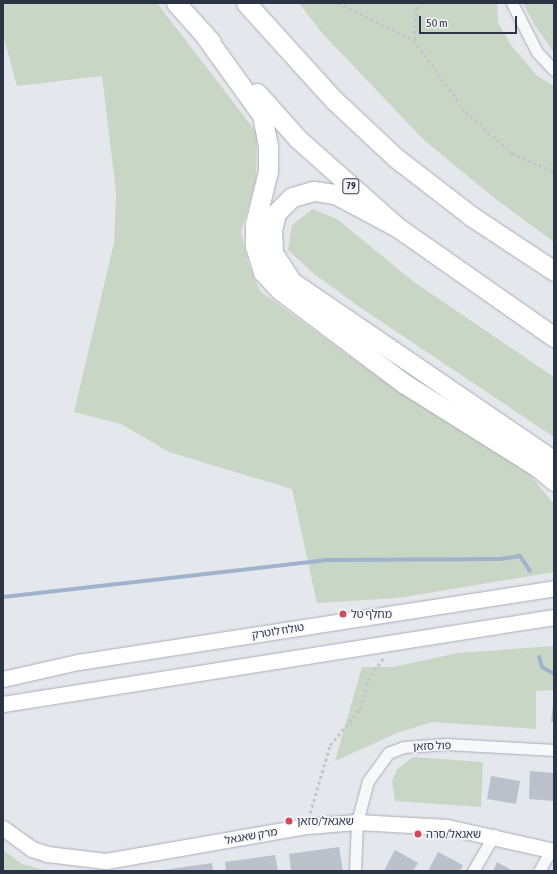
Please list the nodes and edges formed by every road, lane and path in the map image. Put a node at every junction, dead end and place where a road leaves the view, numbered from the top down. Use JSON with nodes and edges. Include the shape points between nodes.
{"nodes":[{"id":1,"x":176,"y":3,"type":"edge"},
{"id":2,"x":246,"y":3,"type":"edge"},
{"id":3,"x":338,"y":3,"type":"edge"},
{"id":4,"x":417,"y":3,"type":"edge"},
{"id":5,"x":512,"y":3,"type":"edge"},
{"id":6,"x":203,"y":33,"type":"junction"},
{"id":7,"x":414,"y":40,"type":"junction"},
{"id":8,"x":554,"y":70,"type":"edge"},
{"id":9,"x":554,"y":172,"type":"edge"},
{"id":10,"x":397,"y":227,"type":"junction"},
{"id":11,"x":525,"y":252,"type":"junction"},
{"id":12,"x":554,"y":261,"type":"edge"},
{"id":13,"x":554,"y":270,"type":"edge"},
{"id":14,"x":554,"y":337,"type":"edge"},
{"id":15,"x":554,"y":461,"type":"edge"},
{"id":16,"x":554,"y":481,"type":"edge"},
{"id":17,"x":554,"y":588,"type":"edge"},
{"id":18,"x":554,"y":617,"type":"edge"},
{"id":19,"x":3,"y":679,"type":"edge"},
{"id":20,"x":3,"y":704,"type":"edge"},
{"id":21,"x":360,"y":709,"type":"dead end"},
{"id":22,"x":554,"y":750,"type":"edge"},
{"id":23,"x":358,"y":822,"type":"junction"},
{"id":24,"x":307,"y":826,"type":"junction"},
{"id":25,"x":3,"y":828,"type":"edge"},
{"id":26,"x":494,"y":835,"type":"junction"},
{"id":27,"x":552,"y":851,"type":"edge"},
{"id":28,"x":105,"y":866,"type":"edge"},
{"id":29,"x":355,"y":871,"type":"edge"},
{"id":30,"x":473,"y":871,"type":"edge"},
{"id":31,"x":539,"y":871,"type":"edge"}],
"edges":[{"from":1,"to":6,"type":"highway","number":"79"},
{"from":2,"to":11,"type":"highway","via":[[334,100],[396,158],[471,216]]},
{"from":3,"to":7,"type":"path"},
{"from":4,"to":7,"type":"path"},
{"from":5,"to":8,"type":"street","via":[[537,52]]},
{"from":6,"to":10,"type":"highway","number":"79","via":[[298,139]]},
{"from":6,"to":16,"type":"highway","via":[[262,115],[268,147],[268,171],[255,232],[255,246],[263,272],[280,291],[405,384],[539,468]]},
{"from":7,"to":9,"type":"path","via":[[466,112],[512,153]]},
{"from":10,"to":14,"type":"highway","number":"79"},
{"from":10,"to":15,"type":"highway","via":[[335,194],[313,191],[292,197],[276,213],[272,231],[273,252],[292,282]]},
{"from":11,"to":12,"type":"highway"},
{"from":11,"to":13,"type":"highway"},
{"from":17,"to":19,"type":"main road","name":"טולוז לוטרק","via":[[78,662]]},
{"from":18,"to":20,"type":"main road"},
{"from":21,"to":24,"type":"path","via":[[330,745],[312,799]]},
{"from":22,"to":23,"type":"street","name":"פול סזאן","via":[[447,744],[404,747],[388,753],[376,766],[368,781]]},
{"from":23,"to":24,"type":"main road","name":"מרק שאגאל"},
{"from":23,"to":26,"type":"main road","name":"מרק שאגאל","via":[[447,827]]},
{"from":23,"to":29,"type":"street","name":"פול סזאן"},
{"from":24,"to":28,"type":"main road","name":"מרק שאגאל"},
{"from":25,"to":28,"type":"main road","name":"מרק שאגאל","via":[[32,849]]},
{"from":26,"to":27,"type":"main road","name":"מרק שאגאל"},
{"from":26,"to":30,"type":"street"},
{"from":27,"to":31,"type":"street"}]}
